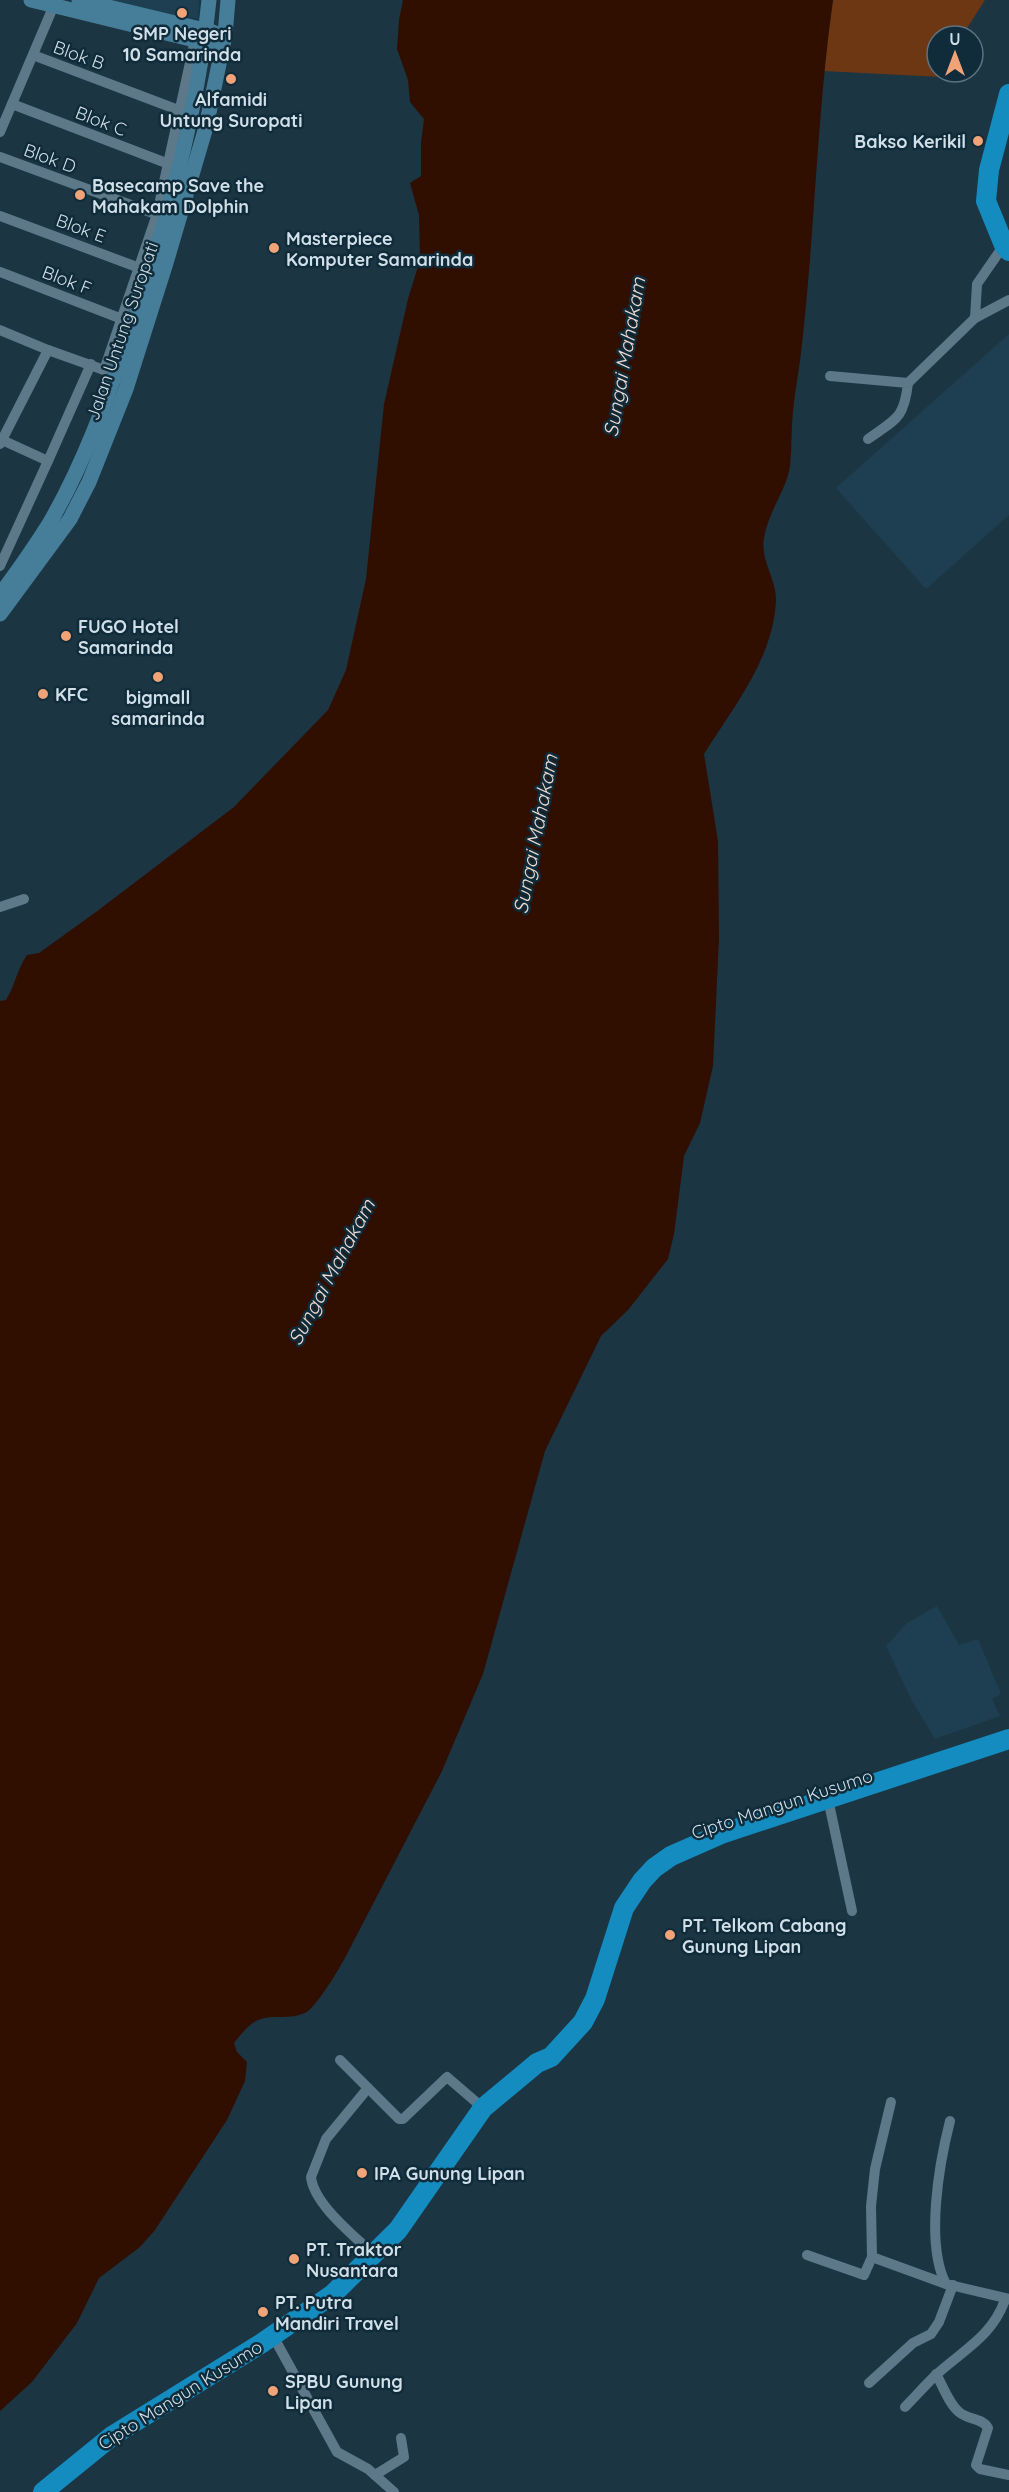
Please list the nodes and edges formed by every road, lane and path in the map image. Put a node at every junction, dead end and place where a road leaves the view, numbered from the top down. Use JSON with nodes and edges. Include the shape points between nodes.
{"nodes":[{"id":1,"x":31,"y":0,"type":"edge"},
{"id":2,"x":79,"y":0,"type":"edge"},
{"id":3,"x":209,"y":0,"type":"edge"},
{"id":4,"x":228,"y":0,"type":"edge"},
{"id":5,"x":54,"y":5,"type":"junction"},
{"id":6,"x":200,"y":35,"type":"junction"},
{"id":7,"x":224,"y":40,"type":"junction"},
{"id":8,"x":33,"y":55,"type":"junction"},
{"id":9,"x":1009,"y":94,"type":"edge"},
{"id":10,"x":12,"y":104,"type":"junction"},
{"id":11,"x":181,"y":111,"type":"junction"},
{"id":12,"x":0,"y":132,"type":"edge"},
{"id":13,"x":0,"y":157,"type":"edge"},
{"id":14,"x":174,"y":166,"type":"junction"},
{"id":15,"x":0,"y":216,"type":"edge"},
{"id":16,"x":162,"y":216,"type":"junction"},
{"id":17,"x":1007,"y":248,"type":"edge"},
{"id":18,"x":145,"y":270,"type":"junction"},
{"id":19,"x":0,"y":272,"type":"edge"},
{"id":20,"x":1009,"y":300,"type":"edge"},
{"id":21,"x":975,"y":318,"type":"junction"},
{"id":22,"x":123,"y":319,"type":"junction"},
{"id":23,"x":0,"y":330,"type":"edge"},
{"id":24,"x":48,"y":350,"type":"junction"},
{"id":25,"x":91,"y":364,"type":"junction"},
{"id":26,"x":110,"y":372,"type":"junction"},
{"id":27,"x":830,"y":376,"type":"dead end"},
{"id":28,"x":908,"y":383,"type":"junction"},
{"id":29,"x":868,"y":439,"type":"dead end"},
{"id":30,"x":1,"y":441,"type":"edge"},
{"id":31,"x":48,"y":460,"type":"junction"},
{"id":32,"x":0,"y":566,"type":"edge"},
{"id":33,"x":2,"y":603,"type":"edge"},
{"id":34,"x":24,"y":899,"type":"dead end"},
{"id":35,"x":0,"y":907,"type":"edge"},
{"id":36,"x":1009,"y":1728,"type":"edge"},
{"id":37,"x":1009,"y":1739,"type":"edge"},
{"id":38,"x":914,"y":1766,"type":"junction"},
{"id":39,"x":828,"y":1799,"type":"junction"},
{"id":40,"x":852,"y":1911,"type":"dead end"},
{"id":41,"x":340,"y":2060,"type":"dead end"},
{"id":42,"x":537,"y":2063,"type":"junction"},
{"id":43,"x":368,"y":2088,"type":"junction"},
{"id":44,"x":891,"y":2102,"type":"dead end"},
{"id":45,"x":483,"y":2108,"type":"junction"},
{"id":46,"x":950,"y":2121,"type":"dead end"},
{"id":47,"x":807,"y":2254,"type":"dead end"},
{"id":48,"x":374,"y":2255,"type":"junction"},
{"id":49,"x":872,"y":2257,"type":"junction"},
{"id":50,"x":949,"y":2284,"type":"junction"},
{"id":51,"x":1007,"y":2300,"type":"edge"},
{"id":52,"x":273,"y":2336,"type":"junction"},
{"id":53,"x":936,"y":2374,"type":"junction"},
{"id":54,"x":869,"y":2384,"type":"dead end"},
{"id":55,"x":905,"y":2407,"type":"dead end"},
{"id":56,"x":401,"y":2438,"type":"dead end"},
{"id":57,"x":1009,"y":2475,"type":"edge"},
{"id":58,"x":380,"y":2483,"type":"edge"},
{"id":59,"x":43,"y":2492,"type":"edge"},
{"id":60,"x":394,"y":2492,"type":"edge"}],
"edges":[{"from":1,"to":5,"type":"main road"},
{"from":2,"to":6,"type":"main road"},
{"from":3,"to":6,"type":"main road","name":"Jalan Untung Suropati"},
{"from":4,"to":7,"type":"main road","name":"Jalan Untung Suropati"},
{"from":5,"to":6,"type":"main road"},
{"from":5,"to":8,"type":"street"},
{"from":6,"to":7,"type":"main road"},
{"from":6,"to":11,"type":"street"},
{"from":6,"to":14,"type":"main road","name":"Jalan Untung Suropati","via":[[199,75]]},
{"from":7,"to":33,"type":"main road","name":"Jalan Untung Suropati","via":[[200,147],[126,389],[70,519]]},
{"from":8,"to":10,"type":"street"},
{"from":8,"to":11,"type":"street","name":"Blok B"},
{"from":9,"to":17,"type":"highway","via":[[989,170],[986,201]]},
{"from":10,"to":12,"type":"street"},
{"from":10,"to":14,"type":"street","name":"Blok C"},
{"from":11,"to":14,"type":"street"},
{"from":13,"to":16,"type":"street","name":"Blok D"},
{"from":14,"to":16,"type":"main road","name":"Jalan Untung Suropati"},
{"from":15,"to":18,"type":"street","name":"Blok E"},
{"from":16,"to":18,"type":"main road","name":"Jalan Untung Suropati"},
{"from":17,"to":21,"type":"street","via":[[977,284]]},
{"from":18,"to":22,"type":"street"},
{"from":18,"to":26,"type":"main road","name":"Jalan Untung Suropati"},
{"from":19,"to":22,"type":"street","name":"Blok F"},
{"from":20,"to":21,"type":"street"},
{"from":21,"to":28,"type":"street"},
{"from":22,"to":26,"type":"street"},
{"from":23,"to":24,"type":"street"},
{"from":24,"to":25,"type":"street"},
{"from":24,"to":30,"type":"street"},
{"from":25,"to":26,"type":"street"},
{"from":25,"to":31,"type":"street"},
{"from":26,"to":33,"type":"main road","name":"Jalan Untung Suropati","via":[[83,455],[50,522]]},
{"from":27,"to":28,"type":"street"},
{"from":28,"to":29,"type":"street","via":[[901,415]]},
{"from":30,"to":31,"type":"street"},
{"from":31,"to":32,"type":"street"},
{"from":34,"to":35,"type":"street"},
{"from":36,"to":38,"type":"highway","name":"Cipto Mangun Kusumo"},
{"from":37,"to":38,"type":"highway","name":"Cipto Mangun Kusumo"},
{"from":38,"to":39,"type":"highway","name":"Cipto Mangun Kusumo"},
{"from":38,"to":42,"type":"highway","name":"Cipto Mangun Kusumo","via":[[713,1825],[665,1846],[649,1858],[624,1885],[614,1904],[581,2007]]},
{"from":39,"to":40,"type":"street"},
{"from":39,"to":42,"type":"highway","name":"Cipto Mangun Kusumo","via":[[721,1834],[671,1856],[654,1868],[624,1908],[589,2011],[568,2040],[551,2057]]},
{"from":41,"to":43,"type":"street"},
{"from":42,"to":45,"type":"highway","name":"Cipto Mangun Kusumo"},
{"from":43,"to":45,"type":"street","via":[[399,2119],[447,2077]]},
{"from":43,"to":48,"type":"street","via":[[326,2139],[311,2178],[328,2210]]},
{"from":44,"to":49,"type":"street","via":[[872,2189]]},
{"from":45,"to":48,"type":"highway","name":"Cipto Mangun Kusumo","via":[[404,2223]]},
{"from":46,"to":50,"type":"street","via":[[938,2170],[936,2239],[936,2259]]},
{"from":47,"to":49,"type":"street","via":[[864,2275]]},
{"from":48,"to":52,"type":"highway","name":"Cipto Mangun Kusumo","via":[[333,2294]]},
{"from":49,"to":50,"type":"street"},
{"from":50,"to":51,"type":"street"},
{"from":50,"to":54,"type":"street","via":[[939,2322],[931,2334],[913,2343]]},
{"from":51,"to":53,"type":"street","via":[[999,2317],[981,2337]]},
{"from":52,"to":58,"type":"street","via":[[337,2452]]},
{"from":52,"to":59,"type":"highway","name":"Cipto Mangun Kusumo","via":[[135,2420]]},
{"from":53,"to":55,"type":"street"},
{"from":53,"to":57,"type":"street","via":[[956,2410],[984,2422],[988,2428],[976,2465]]},
{"from":56,"to":58,"type":"street","via":[[404,2457]]},
{"from":58,"to":60,"type":"street"}]}
